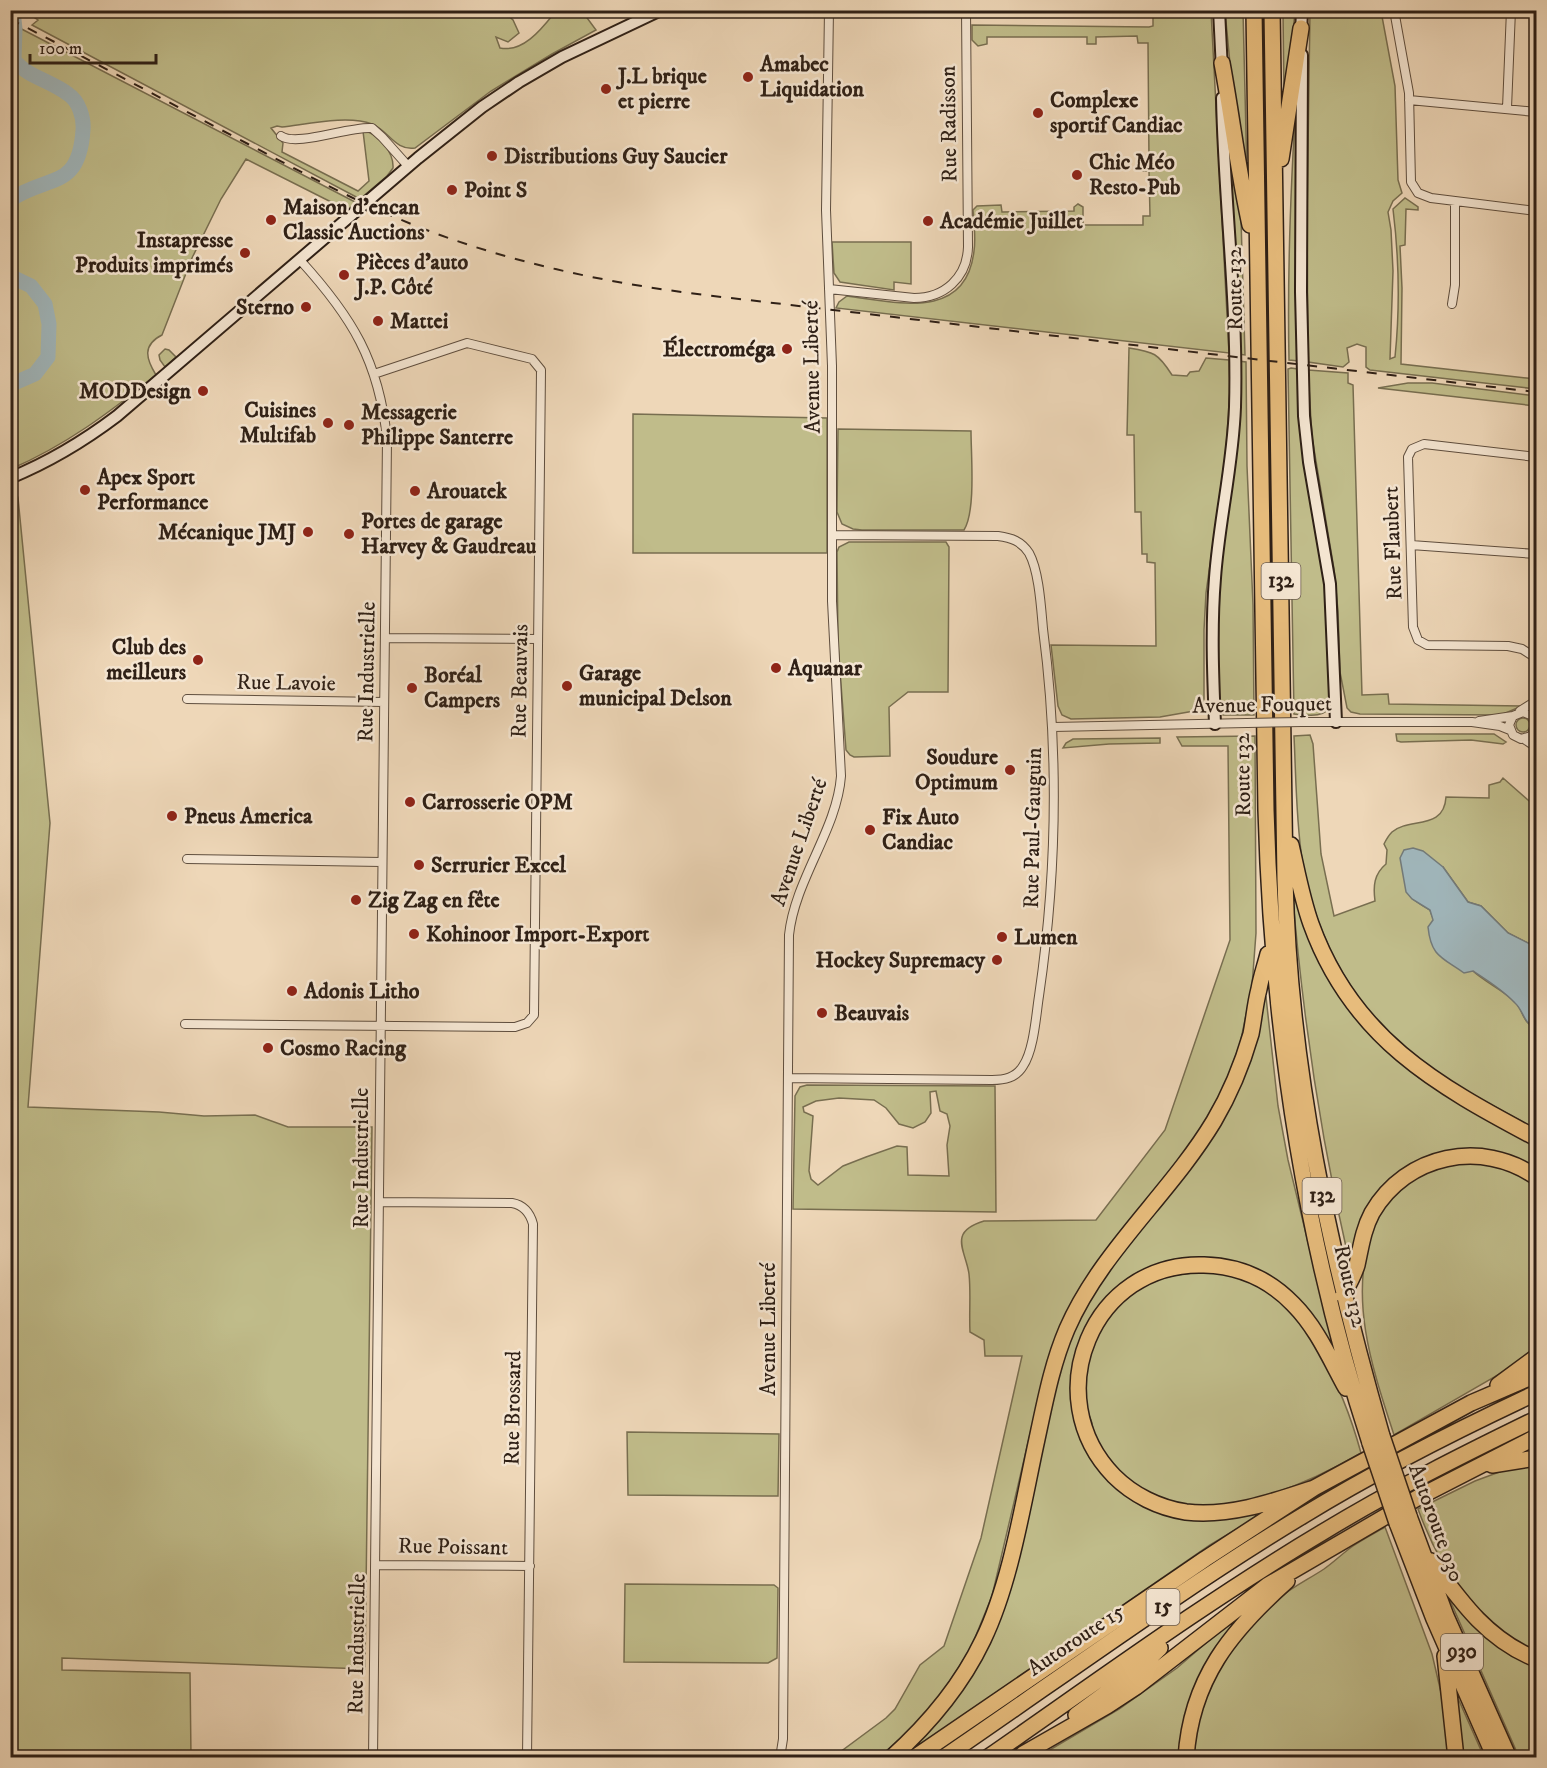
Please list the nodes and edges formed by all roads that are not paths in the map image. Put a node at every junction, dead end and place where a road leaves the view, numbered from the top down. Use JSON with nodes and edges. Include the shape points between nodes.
{"nodes":[{"id":1,"x":662,"y":10,"type":"edge"},
{"id":2,"x":829,"y":10,"type":"edge"},
{"id":3,"x":966,"y":10,"type":"edge"},
{"id":4,"x":1219,"y":10,"type":"edge"},
{"id":5,"x":1254,"y":10,"type":"edge"},
{"id":6,"x":1272,"y":10,"type":"edge"},
{"id":7,"x":1302,"y":10,"type":"edge"},
{"id":8,"x":1394,"y":10,"type":"edge"},
{"id":9,"x":1511,"y":10,"type":"edge"},
{"id":10,"x":1301,"y":28,"type":"junction"},
{"id":11,"x":1222,"y":63,"type":"junction"},
{"id":12,"x":1409,"y":100,"type":"junction"},
{"id":13,"x":1507,"y":108,"type":"junction"},
{"id":14,"x":1536,"y":112,"type":"edge"},
{"id":15,"x":281,"y":136,"type":"dead end"},
{"id":16,"x":408,"y":166,"type":"junction"},
{"id":17,"x":1275,"y":195,"type":"junction"},
{"id":18,"x":1455,"y":202,"type":"junction"},
{"id":19,"x":1536,"y":211,"type":"edge"},
{"id":20,"x":1257,"y":254,"type":"junction"},
{"id":21,"x":300,"y":260,"type":"junction"},
{"id":22,"x":829,"y":289,"type":"junction"},
{"id":23,"x":1452,"y":304,"type":"dead end"},
{"id":24,"x":374,"y":374,"type":"junction"},
{"id":25,"x":1536,"y":457,"type":"edge"},
{"id":26,"x":10,"y":478,"type":"edge"},
{"id":27,"x":831,"y":535,"type":"junction"},
{"id":28,"x":1411,"y":545,"type":"junction"},
{"id":29,"x":1536,"y":554,"type":"edge"},
{"id":30,"x":386,"y":638,"type":"junction"},
{"id":31,"x":538,"y":639,"type":"junction"},
{"id":32,"x":1536,"y":658,"type":"edge"},
{"id":33,"x":187,"y":699,"type":"dead end"},
{"id":34,"x":1536,"y":700,"type":"edge"},
{"id":35,"x":384,"y":702,"type":"junction"},
{"id":36,"x":1516,"y":714,"type":"junction"},
{"id":37,"x":1336,"y":722,"type":"junction"},
{"id":38,"x":1472,"y":722,"type":"junction"},
{"id":39,"x":1215,"y":724,"type":"junction"},
{"id":40,"x":1536,"y":725,"type":"edge"},
{"id":41,"x":1053,"y":727,"type":"junction"},
{"id":42,"x":1510,"y":730,"type":"junction"},
{"id":43,"x":1524,"y":739,"type":"junction"},
{"id":44,"x":1536,"y":747,"type":"edge"},
{"id":45,"x":1285,"y":815,"type":"junction"},
{"id":46,"x":187,"y":860,"type":"dead end"},
{"id":47,"x":382,"y":862,"type":"junction"},
{"id":48,"x":1272,"y":942,"type":"junction"},
{"id":49,"x":185,"y":1024,"type":"dead end"},
{"id":50,"x":381,"y":1026,"type":"junction"},
{"id":51,"x":788,"y":1078,"type":"junction"},
{"id":52,"x":1536,"y":1138,"type":"edge"},
{"id":53,"x":1536,"y":1177,"type":"edge"},
{"id":54,"x":379,"y":1202,"type":"junction"},
{"id":55,"x":1343,"y":1295,"type":"junction"},
{"id":56,"x":1536,"y":1357,"type":"edge"},
{"id":57,"x":1536,"y":1375,"type":"edge"},
{"id":58,"x":1536,"y":1393,"type":"edge"},
{"id":59,"x":1470,"y":1403,"type":"junction"},
{"id":60,"x":1361,"y":1414,"type":"junction"},
{"id":61,"x":1536,"y":1419,"type":"edge"},
{"id":62,"x":1536,"y":1437,"type":"edge"},
{"id":63,"x":1376,"y":1440,"type":"junction"},
{"id":64,"x":1536,"y":1458,"type":"edge"},
{"id":65,"x":1480,"y":1467,"type":"junction"},
{"id":66,"x":1314,"y":1488,"type":"junction"},
{"id":67,"x":1403,"y":1520,"type":"junction"},
{"id":68,"x":1419,"y":1544,"type":"junction"},
{"id":69,"x":1307,"y":1563,"type":"junction"},
{"id":70,"x":376,"y":1565,"type":"junction"},
{"id":71,"x":530,"y":1566,"type":"junction"},
{"id":72,"x":1198,"y":1613,"type":"junction"},
{"id":73,"x":1443,"y":1641,"type":"junction"},
{"id":74,"x":1536,"y":1659,"type":"edge"},
{"id":75,"x":1020,"y":1756,"type":"edge"},
{"id":76,"x":373,"y":1758,"type":"edge"},
{"id":77,"x":527,"y":1758,"type":"edge"},
{"id":78,"x":780,"y":1758,"type":"edge"},
{"id":79,"x":891,"y":1758,"type":"edge"},
{"id":80,"x":914,"y":1758,"type":"edge"},
{"id":81,"x":943,"y":1758,"type":"edge"},
{"id":82,"x":987,"y":1758,"type":"edge"},
{"id":83,"x":1186,"y":1758,"type":"edge"},
{"id":84,"x":1456,"y":1758,"type":"edge"},
{"id":85,"x":1495,"y":1758,"type":"edge"},
{"id":86,"x":1509,"y":1758,"type":"edge"}],
"edges":[{"from":1,"to":16,"type":"street","via":[[528,76]]},
{"from":2,"to":22,"type":"street","name":"Avenue Liberté","via":[[826,221]]},
{"from":3,"to":22,"type":"street","name":"Rue Radisson","via":[[968,255],[963,271],[950,287],[927,297]]},
{"from":4,"to":11,"type":"street"},
{"from":5,"to":20,"type":"highway","name":"Route 132","number":"132"},
{"from":6,"to":17,"type":"highway","name":"Route 132","number":"132"},
{"from":7,"to":10,"type":"street"},
{"from":8,"to":12,"type":"street"},
{"from":9,"to":13,"type":"street"},
{"from":10,"to":17,"type":"highway"},
{"from":10,"to":37,"type":"street","via":[[1303,396],[1309,462],[1330,584]]},
{"from":11,"to":20,"type":"highway"},
{"from":11,"to":39,"type":"street","via":[[1235,389],[1231,464],[1214,585]]},
{"from":12,"to":13,"type":"street"},
{"from":12,"to":18,"type":"street","via":[[1413,189],[1425,197]]},
{"from":13,"to":14,"type":"street"},
{"from":15,"to":16,"type":"street","via":[[292,140],[372,129]]},
{"from":16,"to":21,"type":"street"},
{"from":17,"to":45,"type":"highway","name":"Route 132","number":"132"},
{"from":18,"to":19,"type":"street"},
{"from":18,"to":23,"type":"street"},
{"from":20,"to":48,"type":"highway","name":"Route 132","number":"132","via":[[1266,810]]},
{"from":21,"to":24,"type":"street","name":"Rue Industrielle","via":[[343,311]]},
{"from":21,"to":26,"type":"street","via":[[111,421],[58,455]]},
{"from":22,"to":27,"type":"street","name":"Avenue Liberté"},
{"from":24,"to":30,"type":"street","name":"Rue Industrielle","via":[[387,439]]},
{"from":24,"to":31,"type":"street","name":"Rue Beauvais","via":[[467,342],[532,358],[539,365]]},
{"from":25,"to":28,"type":"street","name":"Rue Flaubert","via":[[1429,444],[1416,446],[1408,457]]},
{"from":27,"to":41,"type":"street","name":"Rue Paul-Gauguin","via":[[998,536],[1020,543],[1031,557],[1038,590]]},
{"from":27,"to":51,"type":"street","name":"Avenue Liberté","via":[[840,785],[790,923]]},
{"from":28,"to":29,"type":"street"},
{"from":28,"to":32,"type":"street","name":"Rue Flaubert","via":[[1413,627],[1418,640],[1427,645],[1508,646]]},
{"from":30,"to":31,"type":"street"},
{"from":30,"to":35,"type":"street","name":"Rue Industrielle"},
{"from":31,"to":50,"type":"street","name":"Rue Beauvais","via":[[534,1015],[527,1023],[515,1027]]},
{"from":33,"to":35,"type":"street","name":"Rue Lavoie"},
{"from":34,"to":36,"type":"street","name":"Avenue Fouquet"},
{"from":35,"to":47,"type":"street","name":"Rue Industrielle"},
{"from":36,"to":38,"type":"street","name":"Avenue Fouquet"},
{"from":36,"to":40,"type":"street","via":[[1531,714]]},
{"from":36,"to":42,"type":"street","via":[[1510,721]]},
{"from":37,"to":38,"type":"street","name":"Avenue Fouquet"},
{"from":37,"to":39,"type":"street","name":"Avenue Fouquet","bridge":true},
{"from":38,"to":42,"type":"street","name":"Avenue Fouquet"},
{"from":39,"to":41,"type":"street","name":"Avenue Fouquet"},
{"from":40,"to":43,"type":"street","via":[[1533,735]]},
{"from":41,"to":51,"type":"street","name":"Rue Paul-Gauguin","via":[[1055,792],[1050,908],[1035,1017],[1021,1070],[1008,1079],[992,1080]]},
{"from":42,"to":43,"type":"street"},
{"from":43,"to":44,"type":"street"},
{"from":45,"to":52,"type":"highway","via":[[1315,933],[1331,969],[1363,1016],[1424,1073]]},
{"from":45,"to":55,"type":"highway","name":"Route 132","number":"132","via":[[1287,920],[1300,1058],[1318,1176]]},
{"from":46,"to":47,"type":"street"},
{"from":47,"to":50,"type":"street","name":"Rue Industrielle"},
{"from":48,"to":60,"type":"highway","name":"Route 132","number":"132","via":[[1300,1168],[1330,1302]]},
{"from":48,"to":79,"type":"highway","via":[[1247,1047],[1225,1101],[1200,1141],[1089,1287],[1063,1340],[1004,1584],[983,1639],[947,1699]]},
{"from":49,"to":50,"type":"street"},
{"from":50,"to":54,"type":"street","name":"Rue Industrielle"},
{"from":51,"to":78,"type":"street","name":"Avenue Liberté"},
{"from":53,"to":55,"type":"highway","via":[[1503,1160],[1469,1155],[1442,1159],[1407,1175],[1387,1192],[1369,1220]]},
{"from":54,"to":70,"type":"street","name":"Rue Industrielle"},
{"from":54,"to":71,"type":"street","name":"Rue Brossard","via":[[512,1203],[522,1207],[531,1219]]},
{"from":55,"to":63,"type":"highway"},
{"from":56,"to":59,"type":"highway"},
{"from":57,"to":59,"type":"highway"},
{"from":58,"to":81,"type":"highway","name":"Autoroute 15","number":"15","via":[[1388,1467],[1243,1553]]},
{"from":59,"to":66,"type":"highway"},
{"from":60,"to":63,"type":"highway","name":"Route 132","number":"132"},
{"from":60,"to":66,"type":"highway","via":[[1305,1318],[1273,1286],[1244,1272],[1201,1264],[1166,1270],[1126,1289],[1100,1317],[1081,1360],[1078,1399],[1094,1451],[1123,1484],[1157,1504],[1200,1513],[1258,1506]]},
{"from":61,"to":72,"type":"highway","number":"15","via":[[1357,1512]]},
{"from":62,"to":65,"type":"highway"},
{"from":63,"to":67,"type":"highway","name":"Route 132","number":"132","bridge":true},
{"from":64,"to":65,"type":"highway"},
{"from":65,"to":69,"type":"highway","via":[[1419,1497]]},
{"from":66,"to":80,"type":"highway"},
{"from":67,"to":68,"type":"highway","name":"Autoroute 930","number":"930"},
{"from":67,"to":73,"type":"highway","name":"Autoroute 930","number":"930"},
{"from":68,"to":74,"type":"highway","via":[[1481,1624],[1509,1646]]},
{"from":68,"to":86,"type":"highway","name":"Autoroute 930","number":"930","via":[[1446,1616]]},
{"from":69,"to":75,"type":"highway","via":[[1262,1589],[1137,1687]]},
{"from":69,"to":83,"type":"highway","via":[[1247,1619],[1222,1650],[1196,1705]]},
{"from":70,"to":71,"type":"street","name":"Rue Poissant"},
{"from":70,"to":76,"type":"street","name":"Rue Industrielle"},
{"from":71,"to":77,"type":"street","name":"Rue Brossard"},
{"from":72,"to":75,"type":"highway","via":[[1136,1671]]},
{"from":72,"to":82,"type":"highway","name":"Autoroute 15","number":"15"},
{"from":73,"to":84,"type":"highway"},
{"from":73,"to":85,"type":"highway","name":"Autoroute 930","number":"930"}]}
